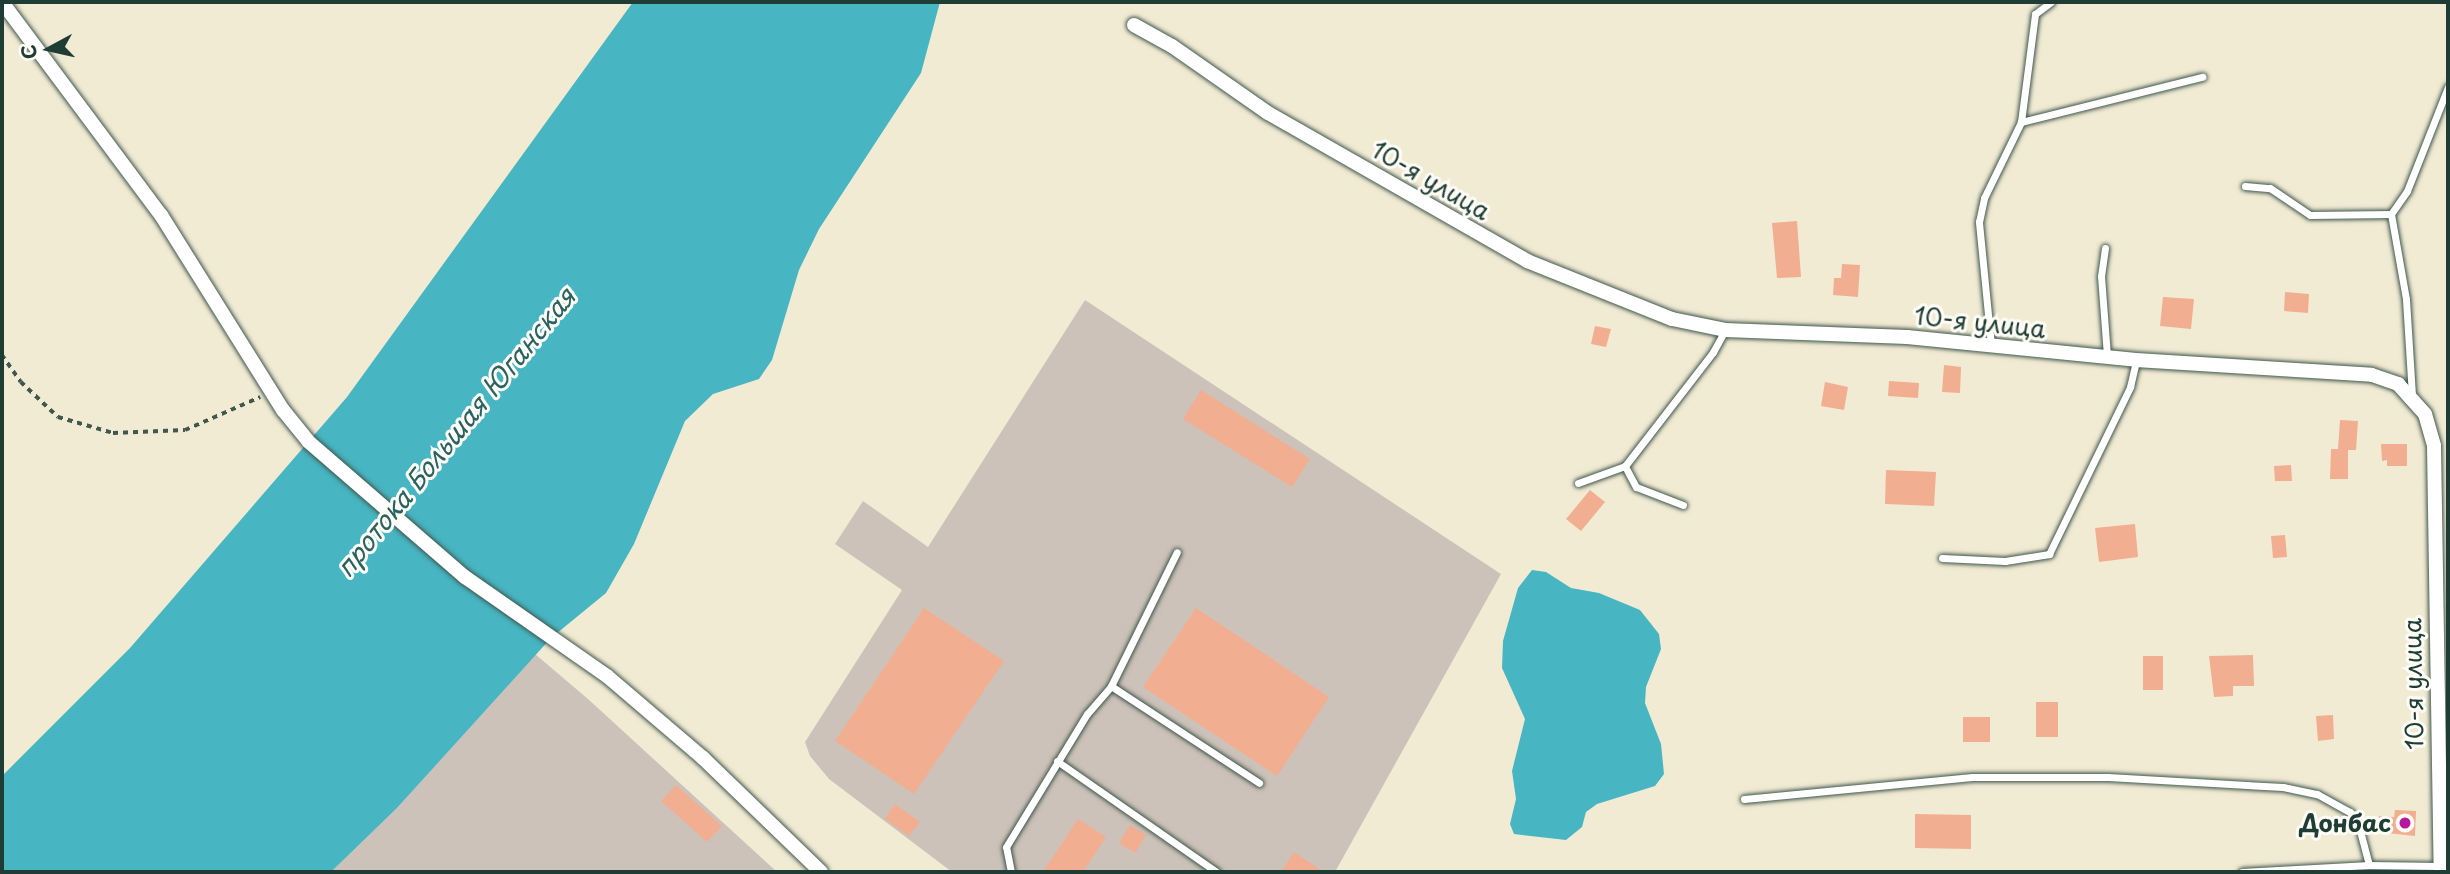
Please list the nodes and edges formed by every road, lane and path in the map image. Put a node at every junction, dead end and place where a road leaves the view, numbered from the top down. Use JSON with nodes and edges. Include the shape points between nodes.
{"nodes":[{"id":1,"x":2,"y":2,"type":"edge"},
{"id":2,"x":2051,"y":2,"type":"edge"},
{"id":3,"x":1133,"y":25,"type":"dead end"},
{"id":4,"x":2202,"y":77,"type":"dead end"},
{"id":5,"x":2448,"y":87,"type":"edge"},
{"id":6,"x":2021,"y":122,"type":"junction"},
{"id":7,"x":2245,"y":186,"type":"dead end"},
{"id":8,"x":2391,"y":214,"type":"junction"},
{"id":9,"x":2105,"y":248,"type":"dead end"},
{"id":10,"x":1725,"y":330,"type":"junction"},
{"id":11,"x":1991,"y":345,"type":"junction"},
{"id":12,"x":2,"y":355,"type":"edge"},
{"id":13,"x":2107,"y":357,"type":"junction"},
{"id":14,"x":2136,"y":360,"type":"junction"},
{"id":15,"x":271,"y":391,"type":"junction"},
{"id":16,"x":2412,"y":395,"type":"junction"},
{"id":17,"x":1625,"y":466,"type":"junction"},
{"id":18,"x":1577,"y":483,"type":"dead end"},
{"id":19,"x":1683,"y":505,"type":"dead end"},
{"id":20,"x":1177,"y":552,"type":"dead end"},
{"id":21,"x":1942,"y":558,"type":"dead end"},
{"id":22,"x":1111,"y":686,"type":"junction"},
{"id":23,"x":1057,"y":761,"type":"junction"},
{"id":24,"x":1259,"y":783,"type":"dead end"},
{"id":25,"x":1744,"y":799,"type":"dead end"},
{"id":26,"x":2369,"y":865,"type":"junction"},
{"id":27,"x":2441,"y":869,"type":"edge"},
{"id":28,"x":821,"y":872,"type":"edge"},
{"id":29,"x":1011,"y":872,"type":"edge"},
{"id":30,"x":1217,"y":872,"type":"edge"},
{"id":31,"x":2242,"y":872,"type":"edge"}],
"edges":[{"from":1,"to":15,"type":"street","via":[[161,215]]},
{"from":2,"to":6,"type":"lane","via":[[2035,14]]},
{"from":3,"to":10,"type":"street","name":"10-я улица","via":[[1172,46],[1268,113],[1527,261],[1672,319]]},
{"from":4,"to":6,"type":"lane"},
{"from":5,"to":8,"type":"lane","via":[[2407,191]]},
{"from":6,"to":11,"type":"lane","via":[[1984,198],[1979,222]]},
{"from":7,"to":8,"type":"lane","via":[[2270,188],[2310,215]]},
{"from":8,"to":16,"type":"lane","via":[[2399,242]]},
{"from":9,"to":13,"type":"lane","via":[[2101,276]]},
{"from":10,"to":11,"type":"street","name":"10-я улица"},
{"from":10,"to":17,"type":"lane"},
{"from":11,"to":13,"type":"street","name":"10-я улица"},
{"from":12,"to":15,"type":"path","via":[[58,418],[113,433],[185,430]]},
{"from":13,"to":14,"type":"street","name":"10-я улица"},
{"from":14,"to":16,"type":"street","name":"10-я улица","via":[[2372,375],[2398,384]]},
{"from":14,"to":21,"type":"lane","via":[[2130,387],[2049,554],[2005,561]]},
{"from":15,"to":28,"type":"street","via":[[309,442],[465,577],[607,677],[703,758]]},
{"from":16,"to":27,"type":"street","name":"10-я улица","via":[[2432,429],[2434,446]]},
{"from":17,"to":18,"type":"lane"},
{"from":17,"to":19,"type":"lane","via":[[1636,487]]},
{"from":20,"to":22,"type":"lane"},
{"from":22,"to":23,"type":"lane"},
{"from":22,"to":24,"type":"lane"},
{"from":23,"to":29,"type":"lane","via":[[1006,846]]},
{"from":23,"to":30,"type":"lane"},
{"from":25,"to":26,"type":"lane","via":[[1972,777],[2108,777],[2292,788],[2317,794],[2350,812]]},
{"from":26,"to":27,"type":"lane"},
{"from":26,"to":31,"type":"lane"}]}
